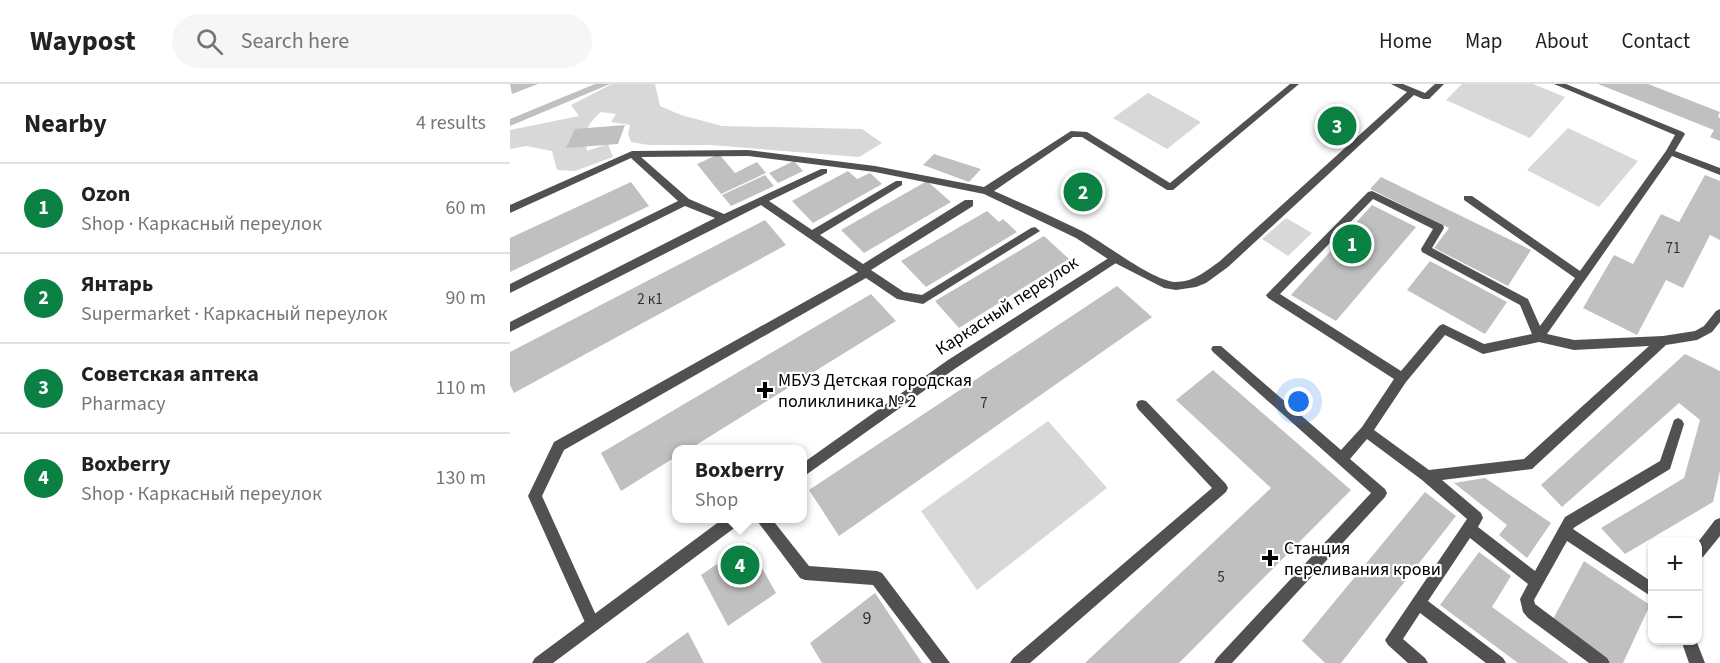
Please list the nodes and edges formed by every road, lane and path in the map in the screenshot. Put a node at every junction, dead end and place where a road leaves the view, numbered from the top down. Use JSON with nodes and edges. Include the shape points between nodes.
{"nodes":[{"id":1,"x":1295,"y":84,"type":"edge"},
{"id":2,"x":1395,"y":84,"type":"edge"},
{"id":3,"x":1440,"y":84,"type":"edge"},
{"id":4,"x":1558,"y":84,"type":"edge"},
{"id":5,"x":1413,"y":91,"type":"junction"},
{"id":6,"x":1670,"y":152,"type":"junction"},
{"id":7,"x":632,"y":154,"type":"junction"},
{"id":8,"x":824,"y":171,"type":"dead end"},
{"id":9,"x":1720,"y":172,"type":"edge"},
{"id":10,"x":899,"y":183,"type":"dead end"},
{"id":11,"x":986,"y":191,"type":"junction"},
{"id":12,"x":1468,"y":198,"type":"dead end"},
{"id":13,"x":762,"y":201,"type":"junction"},
{"id":14,"x":685,"y":202,"type":"junction"},
{"id":15,"x":969,"y":203,"type":"dead end"},
{"id":16,"x":510,"y":209,"type":"edge"},
{"id":17,"x":724,"y":218,"type":"junction"},
{"id":18,"x":1035,"y":231,"type":"dead end"},
{"id":19,"x":812,"y":235,"type":"junction"},
{"id":20,"x":1115,"y":258,"type":"junction"},
{"id":21,"x":864,"y":271,"type":"junction"},
{"id":22,"x":1581,"y":277,"type":"junction"},
{"id":23,"x":510,"y":289,"type":"edge"},
{"id":24,"x":1720,"y":314,"type":"edge"},
{"id":25,"x":510,"y":327,"type":"edge"},
{"id":26,"x":1539,"y":337,"type":"junction"},
{"id":27,"x":1663,"y":341,"type":"junction"},
{"id":28,"x":1217,"y":349,"type":"dead end"},
{"id":29,"x":1402,"y":378,"type":"junction"},
{"id":30,"x":1142,"y":405,"type":"dead end"},
{"id":31,"x":1678,"y":424,"type":"dead end"},
{"id":32,"x":1366,"y":430,"type":"junction"},
{"id":33,"x":1341,"y":460,"type":"junction"},
{"id":34,"x":807,"y":468,"type":"edge"},
{"id":35,"x":1427,"y":476,"type":"junction"},
{"id":36,"x":731,"y":523,"type":"edge"},
{"id":37,"x":765,"y":523,"type":"edge"},
{"id":38,"x":1720,"y":525,"type":"edge"},
{"id":39,"x":1470,"y":529,"type":"junction"},
{"id":40,"x":1565,"y":532,"type":"junction"},
{"id":41,"x":1702,"y":547,"type":"edge"},
{"id":42,"x":1537,"y":582,"type":"junction"},
{"id":43,"x":1648,"y":587,"type":"edge"},
{"id":44,"x":1419,"y":603,"type":"junction"},
{"id":45,"x":593,"y":624,"type":"junction"},
{"id":46,"x":1690,"y":645,"type":"edge"},
{"id":47,"x":540,"y":663,"type":"edge"},
{"id":48,"x":942,"y":663,"type":"edge"},
{"id":49,"x":1018,"y":663,"type":"edge"},
{"id":50,"x":1222,"y":663,"type":"edge"},
{"id":51,"x":1420,"y":663,"type":"edge"},
{"id":52,"x":1498,"y":663,"type":"edge"},
{"id":53,"x":1602,"y":663,"type":"edge"},
{"id":54,"x":1697,"y":663,"type":"edge"}],
"edges":[{"from":1,"to":11,"type":"street","via":[[1170,188],[1084,134],[1071,134]]},
{"from":2,"to":5,"type":"street"},
{"from":3,"to":5,"type":"street","via":[[1426,97]]},
{"from":4,"to":6,"type":"street","via":[[1680,134]]},
{"from":5,"to":20,"type":"street","via":[[1202,280],[1176,286],[1164,284]]},
{"from":6,"to":9,"type":"street"},
{"from":6,"to":22,"type":"street"},
{"from":7,"to":11,"type":"street","via":[[748,153],[875,170]]},
{"from":7,"to":14,"type":"street"},
{"from":7,"to":16,"type":"street"},
{"from":8,"to":13,"type":"street"},
{"from":10,"to":19,"type":"street"},
{"from":11,"to":20,"type":"street","via":[[1080,236]]},
{"from":12,"to":22,"type":"street"},
{"from":13,"to":17,"type":"street"},
{"from":13,"to":19,"type":"street"},
{"from":14,"to":17,"type":"street"},
{"from":14,"to":23,"type":"street"},
{"from":15,"to":21,"type":"street"},
{"from":17,"to":25,"type":"street"},
{"from":18,"to":21,"type":"street","via":[[923,300],[901,296]]},
{"from":19,"to":21,"type":"street"},
{"from":20,"to":34,"type":"street","name":"Каркасный переулок","via":[[952,364]]},
{"from":21,"to":45,"type":"street","via":[[559,446],[535,496]]},
{"from":22,"to":26,"type":"street"},
{"from":24,"to":27,"type":"street","via":[[1697,335]]},
{"from":26,"to":27,"type":"street","via":[[1574,345]]},
{"from":26,"to":29,"type":"street","via":[[1483,349],[1443,329]]},
{"from":26,"to":29,"type":"street","via":[[1524,302],[1425,249],[1439,228],[1372,194],[1272,295]]},
{"from":27,"to":35,"type":"street","via":[[1527,465]]},
{"from":28,"to":33,"type":"street"},
{"from":29,"to":32,"type":"street"},
{"from":30,"to":49,"type":"street","via":[[1221,488]]},
{"from":31,"to":40,"type":"street","via":[[1665,465],[1570,522]]},
{"from":32,"to":33,"type":"street"},
{"from":32,"to":35,"type":"street"},
{"from":33,"to":50,"type":"street","via":[[1380,493]]},
{"from":35,"to":39,"type":"street","via":[[1476,518]]},
{"from":36,"to":45,"type":"street"},
{"from":37,"to":48,"type":"street","via":[[805,573],[877,578]]},
{"from":38,"to":41,"type":"street"},
{"from":39,"to":42,"type":"street"},
{"from":39,"to":44,"type":"street"},
{"from":40,"to":42,"type":"street"},
{"from":40,"to":43,"type":"street"},
{"from":42,"to":53,"type":"street","via":[[1527,599],[1528,607]]},
{"from":44,"to":51,"type":"street","via":[[1394,640]]},
{"from":44,"to":52,"type":"street"},
{"from":45,"to":47,"type":"street"},
{"from":46,"to":54,"type":"street"}]}
